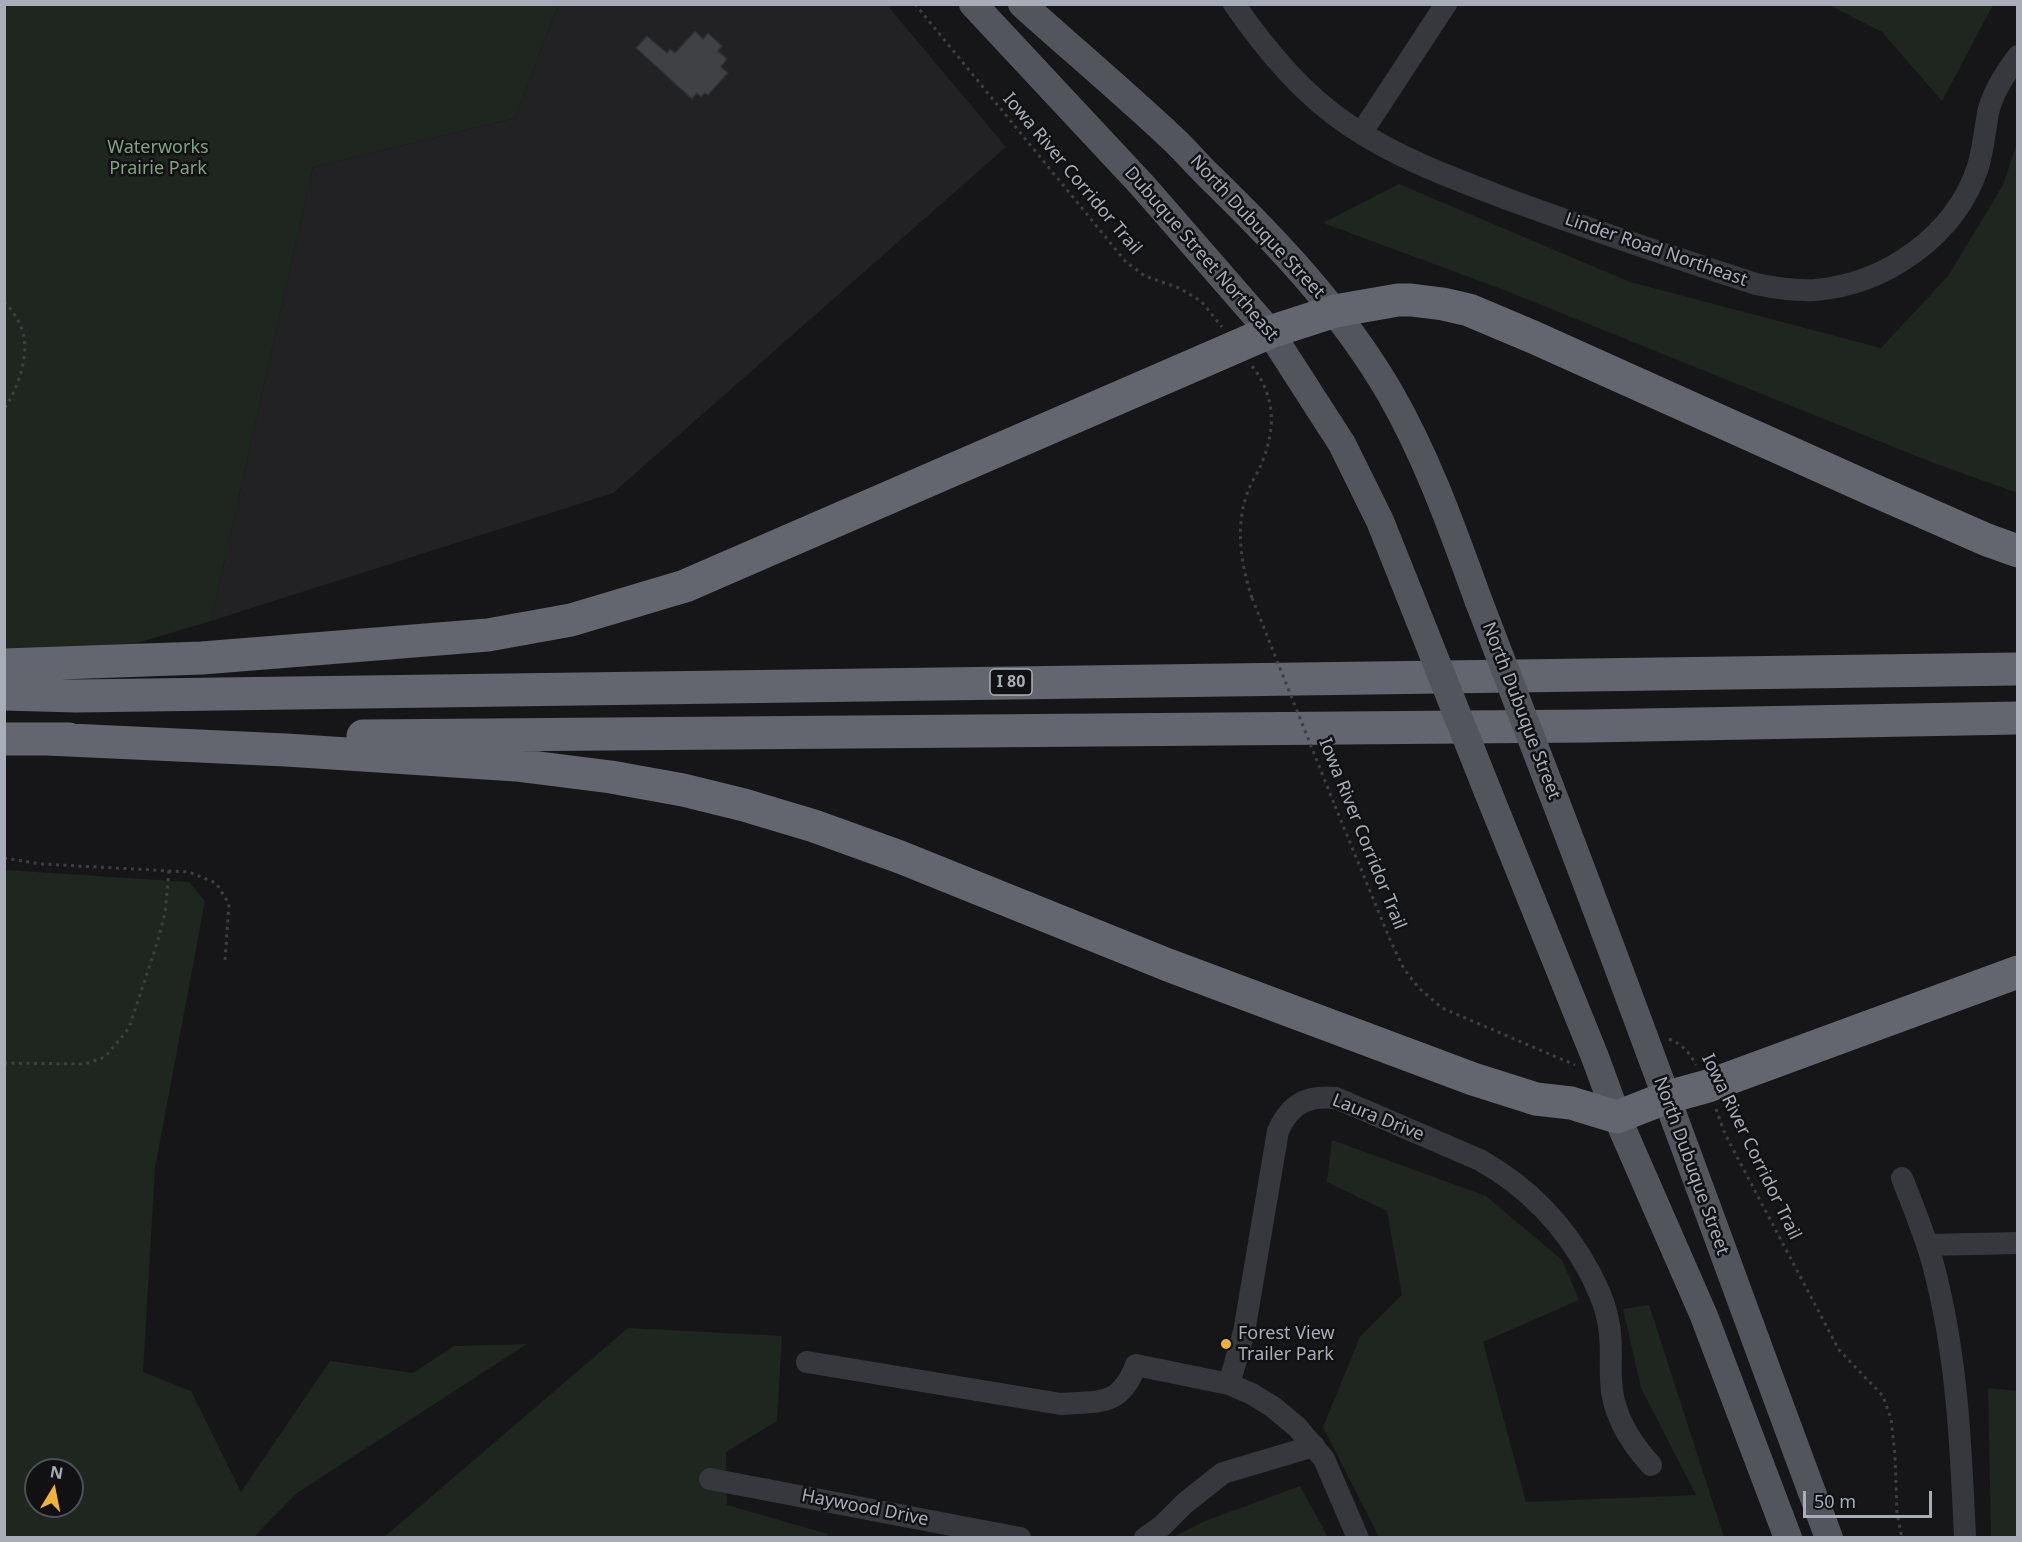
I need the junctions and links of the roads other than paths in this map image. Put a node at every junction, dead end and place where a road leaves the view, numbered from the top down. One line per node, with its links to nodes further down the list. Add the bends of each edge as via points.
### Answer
1 (974, 4): 8 (main road, Dubuque Street Northeast, via 1142,185)
2 (1022, 4): 7 (main road, North Dubuque Street, via 1173,139 1264,229)
3 (1234, 4): 6 (street, Linder Road Northeast, via 1276,60 1321,104)
4 (1446, 4): 6 (street)
5 (2018, 56): 6 (street, Linder Road Northeast, via 1989,111 1986,137 1966,192 1936,234 1894,266 1865,279 1814,290 1755,284 1574,223 1407,159)
6 (1362, 132)
7 (1335, 311): 8 (highway); 9 (highway, via 1411,300 1469,310 1892,499); 17 (main road, North Dubuque Street, bridge, via 1389,392 1437,490)
8 (1270, 332): 10 (highway, via 685,586 571,620 488,635 202,658); 18 (main road, Dubuque Street Northeast, bridge, via 1342,444 1380,521)
9 (2018, 551)
10 (4, 665)
11 (2018, 669): 12 (highway, I 80)
12 (4, 694)
13 (2018, 718): 15 (highway, via 1588,726)
14 (4, 739): 15 (highway)
15 (47, 739): 18 (highway, via 516,765 683,790 814,826 900,857 1168,965 1473,1079)
16 (2018, 972): 17 (highway, via 1708,1086)
17 (1668, 1097): 18 (highway); 32 (main road, North Dubuque Street)
18 (1617, 1118): 31 (main road, via 1704,1316)
19 (1902, 1178): 21 (street)
20 (2018, 1243): 21 (street)
21 (1928, 1245): 33 (street, via 1954,1367)
22 (807, 1362): 23 (street, via 1060,1404 1117,1396 1129,1383 1136,1365)
23 (1229, 1384): 24 (street, via 1273,1407); 25 (street, Laura Drive, via 1244,1332 1278,1131 1283,1119 1306,1100 1336,1098 1480,1160 1528,1192 1549,1212 1600,1293 1612,1343 1611,1379 1616,1410 1624,1429)
24 (1314, 1446): 29 (street, via 1223,1473); 30 (street)
25 (1651, 1465)
26 (710, 1479): 27 (street, Haywood Drive)
27 (957, 1532): 28 (street, Haywood Drive)
28 (1020, 1538)
29 (1145, 1538)
30 (1358, 1538)
31 (1788, 1538)
32 (1829, 1538)
33 (1965, 1538)

